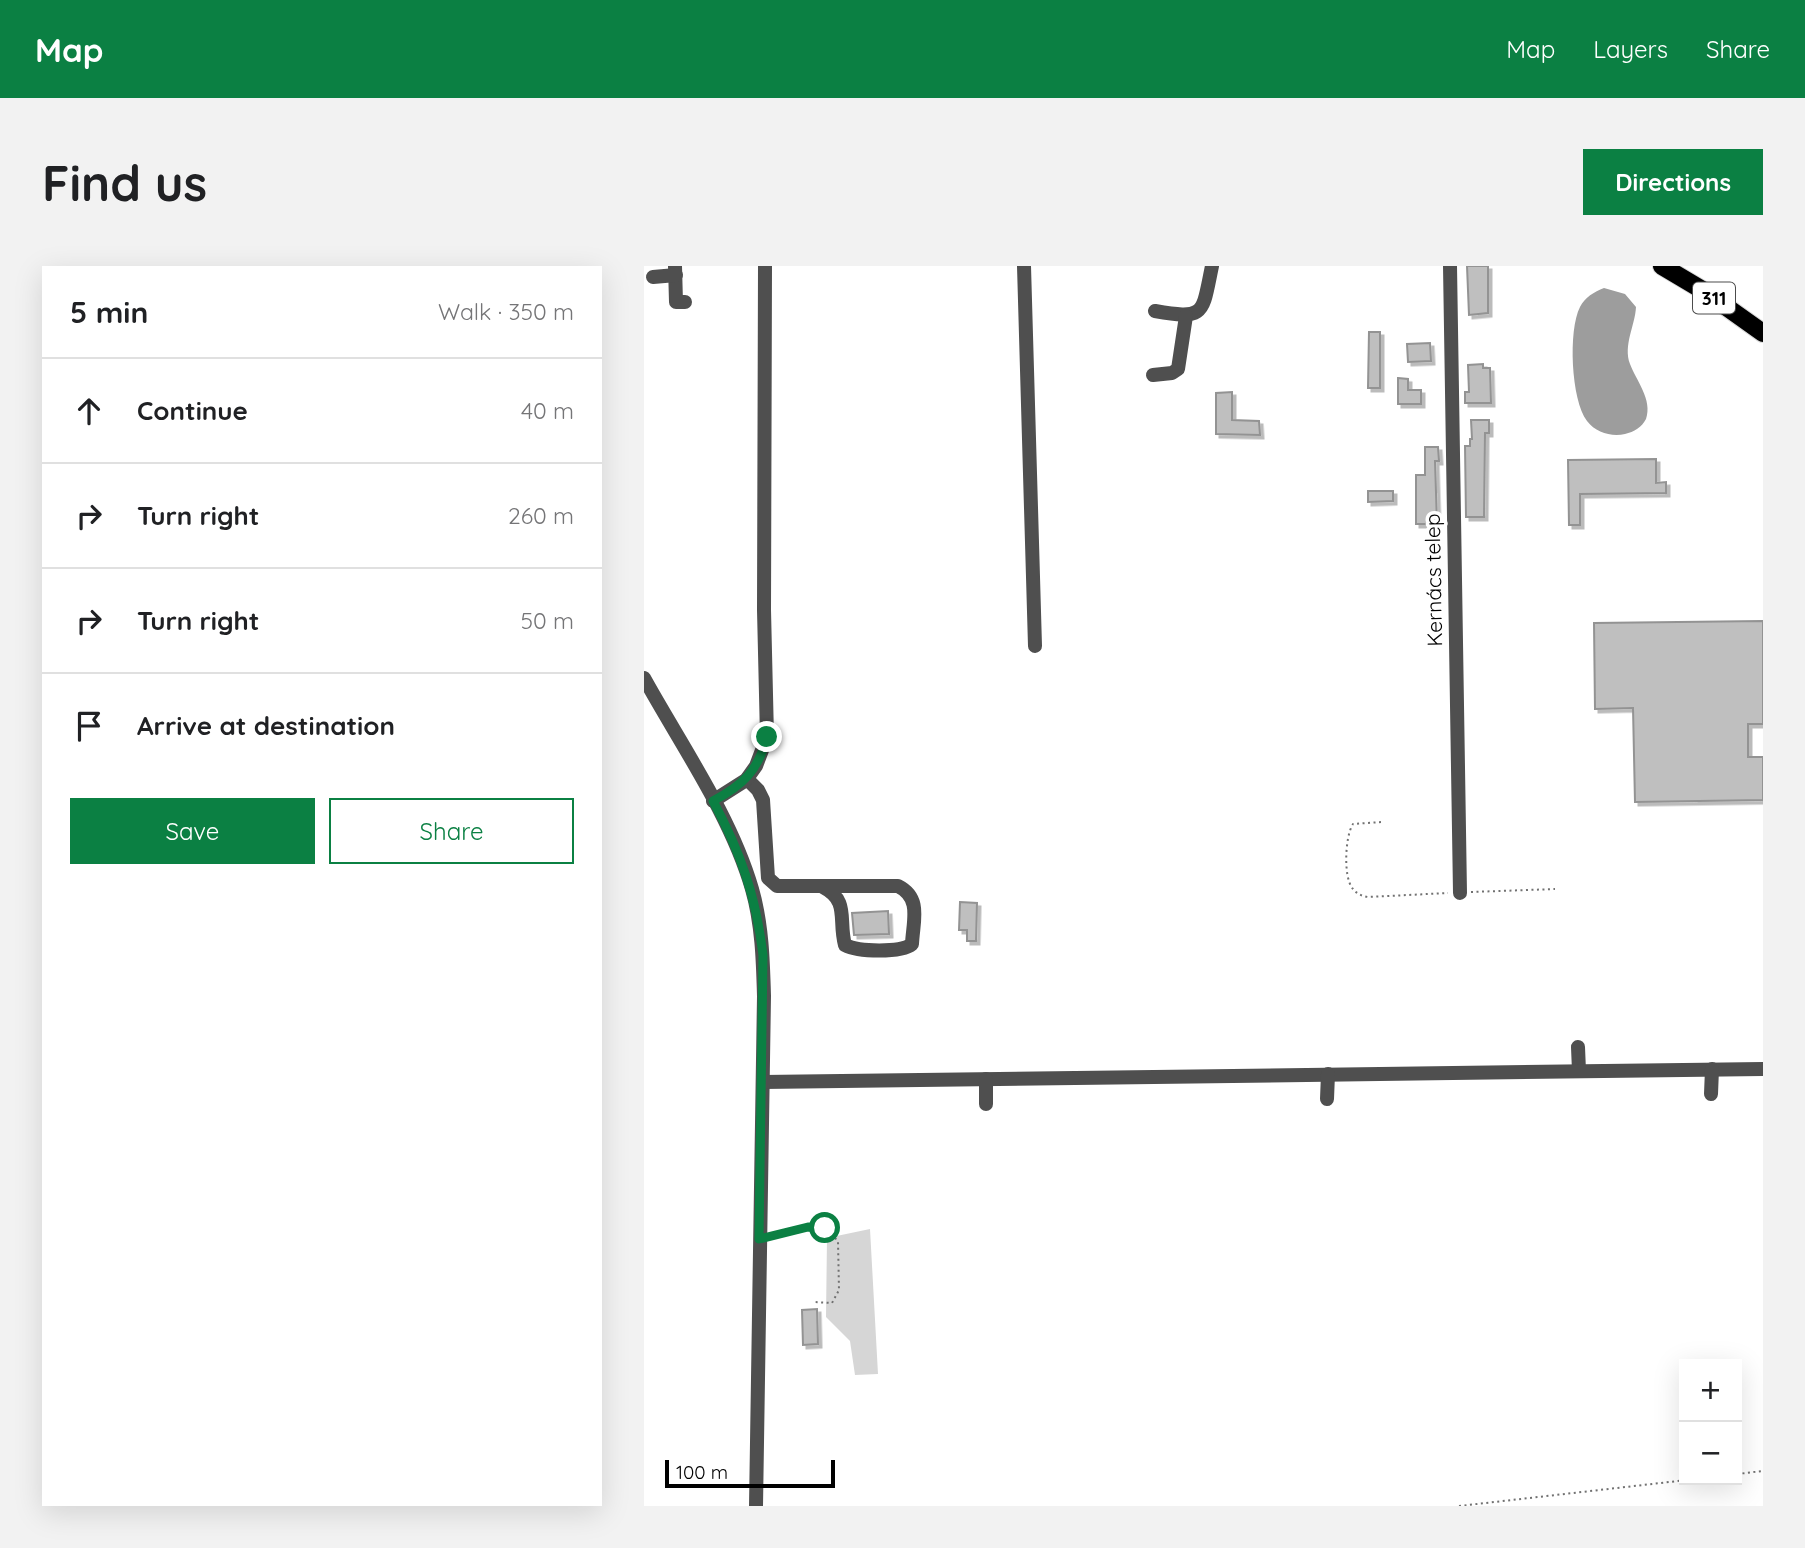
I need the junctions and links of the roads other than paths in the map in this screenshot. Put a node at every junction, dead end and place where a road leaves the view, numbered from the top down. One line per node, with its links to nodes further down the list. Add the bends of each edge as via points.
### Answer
1 (765, 266): 15 (street, via 767,737)
2 (1024, 266): 13 (street)
3 (1212, 266): 10 (street, via 1200,309)
4 (1450, 266): 18 (street, Kernács telep)
5 (1662, 266): 11 (main road, 311)
6 (679, 275): 7 (street); 8 (street)
7 (653, 276)
8 (675, 300)
9 (1155, 311): 10 (street)
10 (1186, 316): 12 (street, via 1178,369)
11 (1763, 333)
12 (1153, 375)
13 (1035, 646)
14 (644, 678): 16 (street)
15 (747, 779): 16 (street); 17 (street, via 763,800 768,878 777,886)
16 (713, 801): 25 (street, via 745,867 758,916 763,955)
17 (823, 887): 17 (street, via 898,886 908,890 915,900 912,944 905,949 845,945 841,901)
18 (1460, 893)
19 (1578, 1047): 22 (street)
20 (1712, 1069): 21 (street); 22 (street); 26 (street)
21 (1763, 1069)
22 (1579, 1071): 23 (street)
23 (1328, 1074): 24 (street); 27 (street)
24 (986, 1079): 25 (street); 28 (street)
25 (763, 1082): 29 (street)
26 (1711, 1094)
27 (1327, 1099)
28 (986, 1104)
29 (756, 1506)

